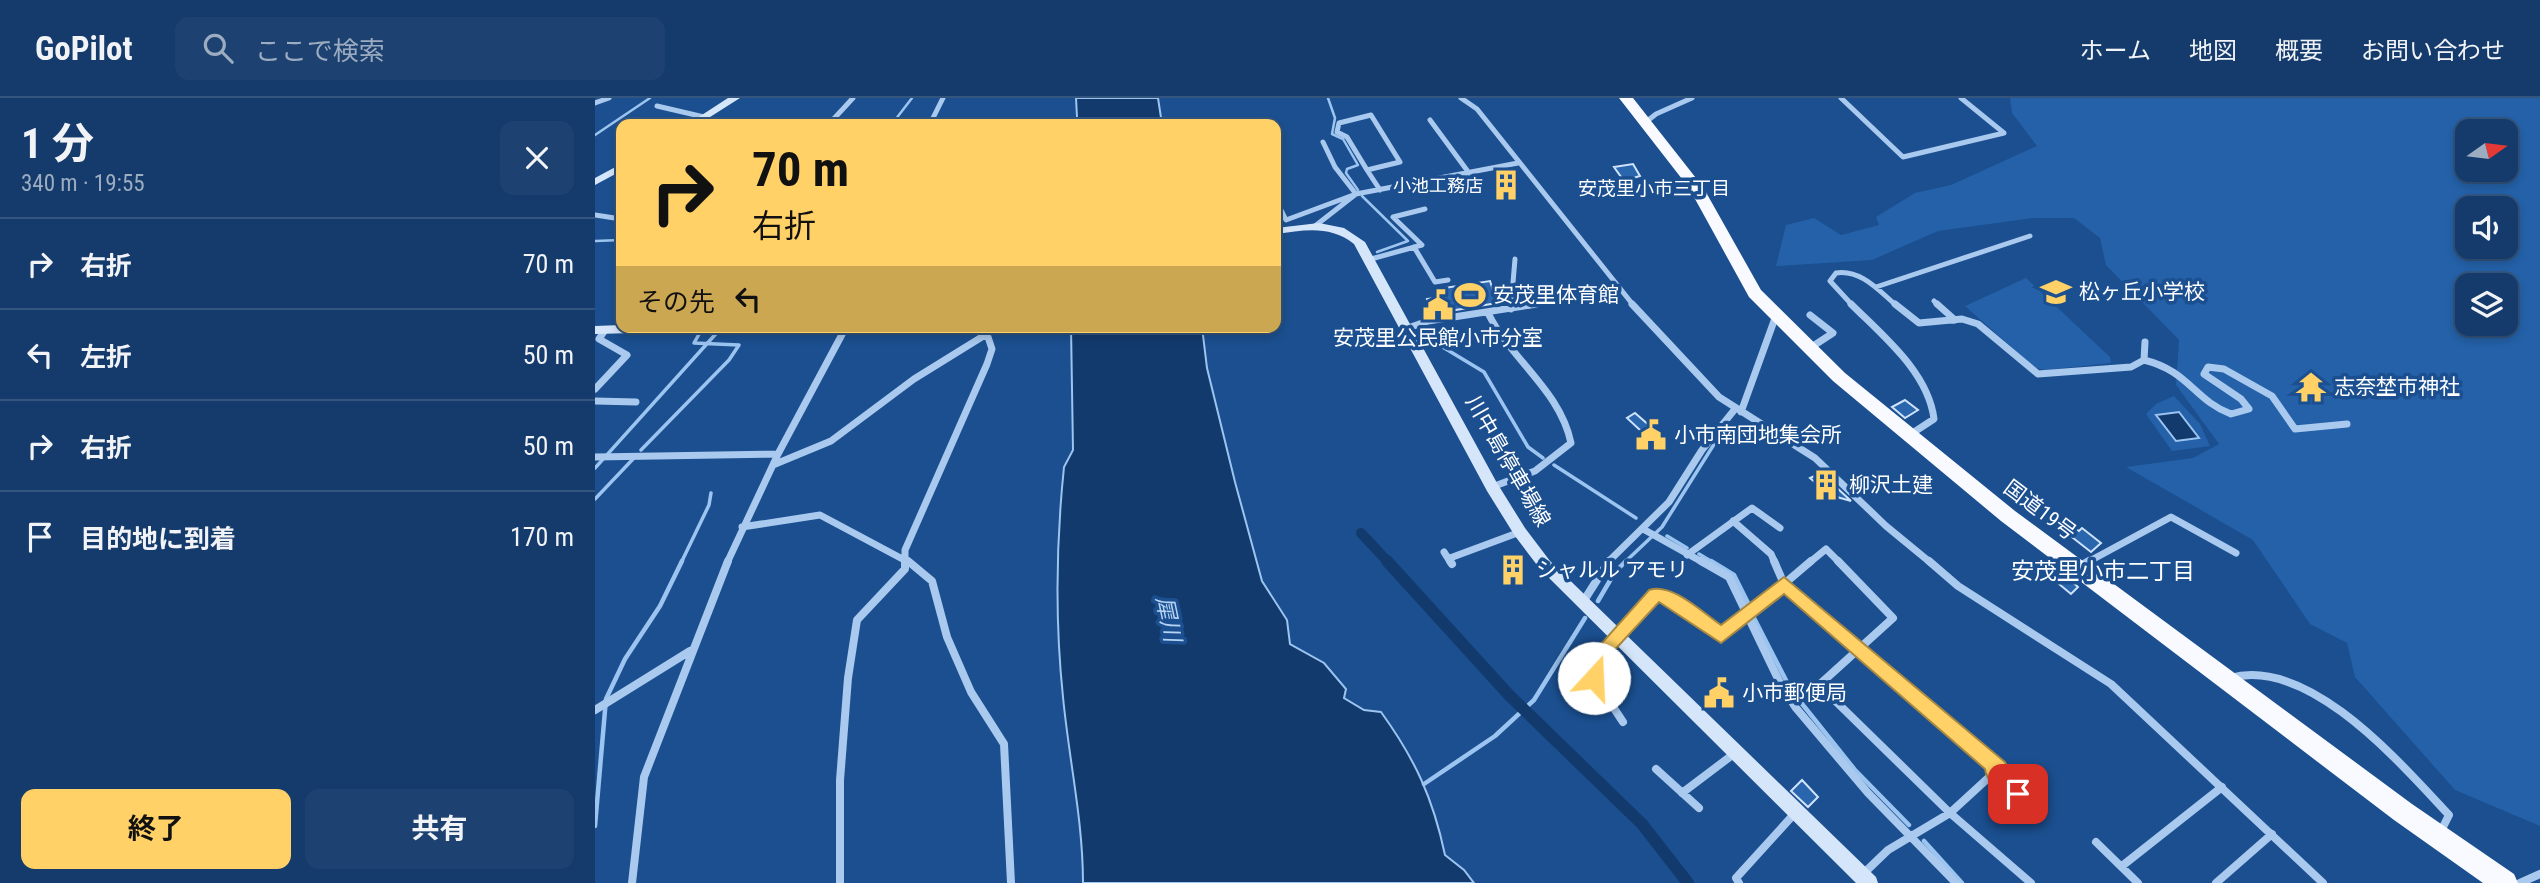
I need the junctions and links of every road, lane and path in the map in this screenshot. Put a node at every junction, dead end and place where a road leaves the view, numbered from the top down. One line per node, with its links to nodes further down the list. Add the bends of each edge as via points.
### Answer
1 (609, 98): 10 (street)
2 (735, 98): 13 (main road)
3 (853, 98): 14 (street)
4 (943, 98): 15 (street)
5 (1461, 98): 19 (street, via 1477,109)
6 (1626, 98): 17 (highway, 国道19号)
7 (1692, 98): 17 (street)
8 (1841, 98): 9 (street, via 1903,157 2004,133)
9 (1961, 98)
10 (595, 103)
11 (657, 106): 12 (street)
12 (697, 119)
13 (702, 119)
14 (834, 119)
15 (932, 119)
16 (1430, 120): 22 (street)
17 (1646, 122): 43 (highway, 国道19号, via 1703,197 1748,283)
18 (1324, 142): 25 (street, via 1335,167)
19 (1518, 163): 22 (street); 38 (street)
20 (616, 170): 23 (main road)
21 (1366, 170): 21 (street, via 1336,128 1339,122 1371,115 1400,162); 24 (street)
22 (1469, 173): 24 (street)
23 (595, 182)
24 (1380, 190): 25 (street)
25 (1356, 194): 27 (street, via 1286,220); 30 (street)
26 (1425, 209): 33 (street, via 1393,217 1422,245)
27 (1281, 210)
28 (595, 215): 29 (street)
29 (616, 218)
30 (1315, 226): 31 (main road, 川中島停車場線); 34 (main road, 川中島停車場線, via 1352,235)
31 (1281, 230)
32 (2030, 236): 37 (street)
33 (1414, 247): 34 (street); 36 (street, via 1435,282)
34 (1371, 258): 45 (main road, 川中島停車場線)
35 (1515, 259): 40 (street)
36 (1448, 280)
37 (1876, 287): 44 (street, via 1919,323); 57 (street, via 1849,271 1830,277 1920,379 1936,407 1934,419)
38 (1619, 288): 40 (street); 55 (street, via 1672,350)
39 (1934, 301): 44 (street)
40 (1511, 309): 41 (street)
41 (1488, 313): 45 (street); 61 (street, via 1504,342 1550,392 1569,427 1571,443 1549,466)
42 (1810, 315): 50 (street, via 1833,333)
43 (1778, 318): 50 (highway, 国道19号); 55 (street)
44 (1955, 320): 51 (street, via 1984,327 2038,374 2131,367)
45 (1408, 328): 61 (main road, 川中島停車場線)
46 (600, 330): 52 (street, via 599,339 627,355)
47 (843, 333): 58 (street)
48 (987, 334): 60 (street, via 914,379 831,441); 70 (street, via 992,349 988,365 905,550)
49 (2145, 342): 51 (street)
50 (1809, 349): 57 (highway, 国道19号)
51 (2144, 360): 56 (street, via 2182,375 2208,401 2229,413 2249,409 2241,398 2204,374 2207,367 2224,369 2272,396 2295,429)
52 (595, 389)
53 (595, 401): 54 (street)
54 (636, 402)
55 (1738, 410): 65 (street, via 1702,450); 84 (street, via 1815,458 1958,586 2111,684)
56 (2347, 424)
57 (1908, 436): 71 (highway, 国道19号)
58 (778, 454): 59 (street); 60 (street)
59 (597, 457)
60 (773, 465): 63 (street)
61 (1492, 488): 66 (main road, 川中島停車場線)
62 (1733, 521): 64 (street, via 1752,508); 68 (street); 72 (street, via 1771,554)
63 (742, 527): 70 (street, via 820,515); 77 (street)
64 (1780, 527)
65 (1645, 530): 68 (street); 73 (street, via 1607,563)
66 (1520, 532): 69 (street); 73 (main road, 川中島停車場線)
67 (2236, 553): 71 (street, via 2171,517)
68 (1688, 555): 74 (street, via 1729,578)
69 (1449, 558)
70 (905, 559): 98 (street, via 905,569 857,620 840,780); 99 (street, via 932,581 947,637 971,692 1004,744)
71 (2078, 567): 78 (highway, 国道19号)
72 (1784, 584): 74 (street); 76 (street); 76 (street, via 1826,549 1893,618)
73 (1583, 603): 75 (main road, 川中島停車場線)
74 (1745, 615): 75 (street, via 1721,635 1664,596 1655,595); 91 (street, via 1796,708)
75 (1616, 635): 80 (street, via 1591,667); 81 (main road, 川中島停車場線)
76 (1859, 649): 83 (street, via 1998,769); 89 (street, via 1819,685)
77 (691, 651): 79 (street); 97 (street, via 644,777)
78 (2227, 679): 92 (highway, 国道19号); 92 (street, via 2248,673 2281,677 2375,737 2449,815)
79 (595, 710)
80 (1623, 722)
81 (1735, 752): 85 (street); 88 (main road, 川中島停車場線)
82 (1656, 769): 85 (street)
83 (1993, 772): 86 (street); 89 (street)
84 (2222, 787): 90 (street); 94 (street)
85 (1682, 793): 87 (street)
86 (2018, 794)
87 (1699, 808)
88 (1797, 812): 96 (main road, 川中島停車場線); 100 (street, via 1736,878)
89 (1950, 813): 91 (street); 102 (street)
90 (2272, 834): 104 (street); 105 (street)
91 (1910, 835): 96 (street, via 1888,850); 101 (street)
92 (2438, 837): 106 (highway, 国道19号)
93 (2097, 842): 94 (street)
94 (2122, 866): 103 (street)
95 (2540, 874): 107 (street)
96 (1865, 879)
97 (632, 883)
98 (840, 883)
99 (1011, 883)
100 (1739, 883)
101 (1956, 883)
102 (2031, 883)
103 (2138, 883)
104 (2216, 883)
105 (2323, 883)
106 (2505, 883)
107 (2520, 883)

